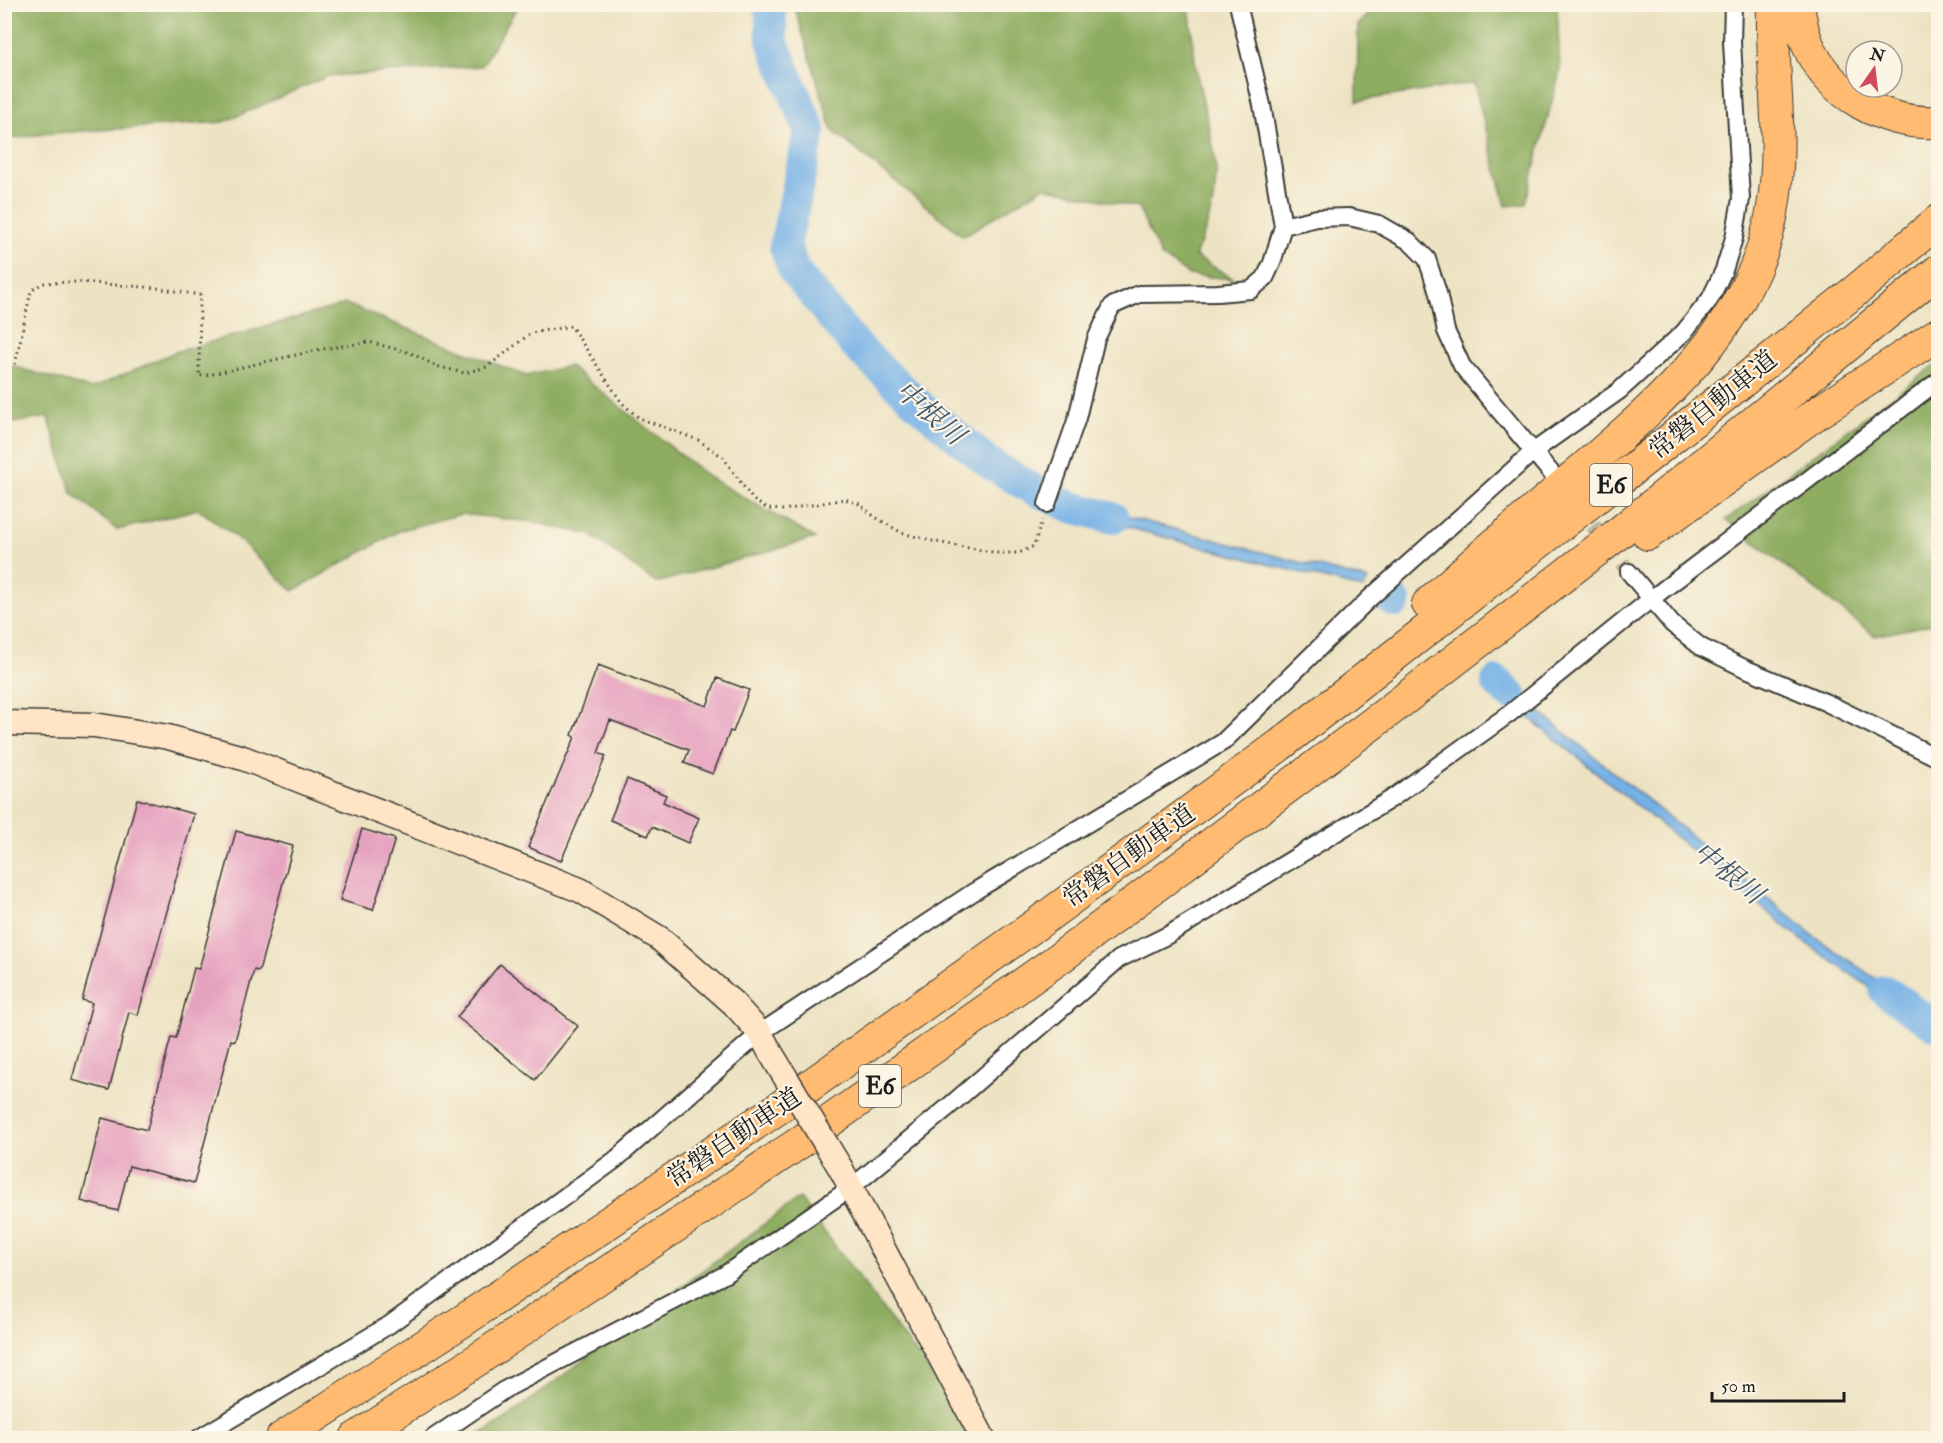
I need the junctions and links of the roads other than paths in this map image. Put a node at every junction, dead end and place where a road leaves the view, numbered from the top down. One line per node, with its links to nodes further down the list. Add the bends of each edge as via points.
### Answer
1 (1238, 4): 7 (street, via 1262,105)
2 (1733, 4): 11 (street, via 1742,199 1724,270 1710,299 1684,332 1619,391)
3 (1773, 4): 18 (highway, via 1776,187 1759,260 1729,319 1639,420 1472,563)
4 (1798, 4): 5 (highway, via 1808,46 1845,93 1869,109 1894,118)
5 (1938, 122)
6 (1938, 221): 18 (highway, 常磐自動車道 / E6, via 1680,431)
7 (1283, 226): 11 (street, via 1317,218 1349,217 1379,224 1409,241 1427,260 1446,331 1462,366); 13 (street, via 1265,278 1251,290 1139,294 1112,306 1096,339 1077,418)
8 (1938, 271): 16 (highway, 常磐自動車道 / E6, via 1616,536)
9 (1938, 334): 16 (highway, via 1820,411 1626,550)
10 (1938, 381): 15 (street)
11 (1534, 451): 12 (street); 20 (street, via 1370,598 1223,742 975,891)
12 (1553, 475)
13 (1050, 496)
14 (1629, 572): 15 (street)
15 (1651, 599): 19 (street, via 1671,624 1701,647); 21 (street, via 1527,700 1391,799 1168,935 1119,959 947,1108)
16 (1389, 711): 24 (highway, 常磐自動車道 / E6, via 1061,957 799,1143)
17 (4, 723): 20 (street, via 94,725 168,737 233,755 580,890 659,938 733,1003)
18 (1280, 745): 23 (highway, 常磐自動車道 / E6, via 777,1109)
19 (1938, 758)
20 (765, 1041): 21 (street, bridge); 22 (street, via 615,1160 389,1325)
21 (846, 1178): 25 (street, via 724,1275 504,1390); 26 (street)
22 (199, 1438)
23 (282, 1438)
24 (356, 1438)
25 (433, 1438)
26 (984, 1438)

